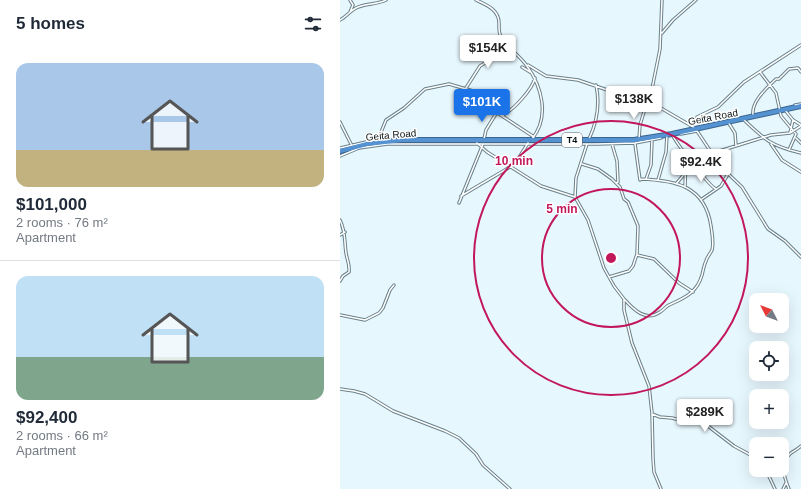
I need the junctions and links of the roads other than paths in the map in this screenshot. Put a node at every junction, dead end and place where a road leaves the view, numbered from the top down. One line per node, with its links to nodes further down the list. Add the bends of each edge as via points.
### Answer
1 (350, 0): 6 (street, via 353,5)
2 (386, 0): 6 (street, via 379,4 356,8)
3 (476, 0): 9 (street, via 495,11 499,20 498,32)
4 (662, 0): 8 (street)
5 (696, 0): 8 (street)
6 (348, 14): 7 (street)
7 (340, 20)
8 (661, 34): 22 (street, via 651,91)
9 (503, 40): 11 (street); 19 (street, via 480,66)
10 (801, 45): 13 (street)
11 (526, 64): 15 (street); 18 (street, via 546,76)
12 (522, 68): 15 (street)
13 (760, 72): 17 (street); 34 (street, via 739,86 718,107 697,117)
14 (801, 72): 17 (street, via 798,68 789,69)
15 (531, 74): 16 (street)
16 (535, 78): 26 (street, via 518,104); 38 (street, via 543,105 539,128)
17 (771, 84): 23 (street); 27 (street, via 753,108)
18 (596, 85): 20 (street); 46 (street, via 598,103 594,127)
19 (466, 88): 25 (street); 42 (street, via 449,84 425,89 385,122)
20 (647, 102): 22 (street); 43 (street)
21 (801, 105): 23 (street); 24 (highway, Geita Road / T4)
22 (659, 107): 34 (street)
23 (780, 110): 24 (highway, Geita Road / T4); 27 (highway, Geita Road / T4); 33 (street)
24 (785, 110): 29 (street)
25 (497, 112): 26 (street); 44 (street, via 486,130)
26 (503, 115): 38 (street)
27 (753, 117): 28 (highway, Geita Road / T4)
28 (743, 119): 31 (highway, Geita Road / T4); 39 (street)
29 (793, 120): 32 (street); 33 (street)
30 (340, 122): 48 (street)
31 (728, 122): 34 (highway, Geita Road / T4); 52 (street, via 735,133)
32 (801, 125): 35 (street)
33 (792, 128): 35 (street); 36 (street)
34 (695, 129): 37 (highway, Geita Road / T4); 57 (street)
35 (794, 130): 36 (street); 40 (street)
36 (790, 133): 39 (street)
37 (670, 135): 41 (highway, Geita Road / T4); 60 (street); 68 (street)
38 (534, 137): 45 (street)
39 (763, 138): 51 (street); 52 (street)
40 (796, 138): 47 (street); 55 (street)
41 (652, 139): 43 (highway, Geita Road / T4); 67 (street, via 651,165)
42 (380, 141): 44 (highway, Geita Road / T4); 48 (street); 56 (highway, Geita Road / T4)
43 (636, 141): 46 (highway, Geita Road / T4); 50 (street); 67 (street, via 640,180)
44 (483, 142): 45 (highway, Geita Road / T4); 49 (street); 54 (street)
45 (530, 142): 46 (highway, Geita Road / T4); 63 (street)
46 (588, 142): 50 (street); 61 (street)
47 (801, 143)
48 (351, 144): 53 (street)
49 (476, 144): 54 (street); 59 (street, via 387,144 359,148)
50 (612, 144): 69 (street, via 617,164)
51 (771, 144): 55 (street); 64 (street, via 782,160)
52 (736, 146): 57 (street)
53 (340, 148)
54 (481, 148): 63 (street); 73 (street)
55 (789, 150): 58 (street)
56 (340, 151)
57 (713, 153): 62 (street); 65 (street)
58 (801, 153)
59 (340, 156)
60 (686, 156): 62 (street); 66 (street)
61 (581, 163): 69 (street, via 604,172); 74 (street, via 576,178)
62 (692, 163): 66 (street); 72 (street, via 709,181 712,188)
63 (511, 168): 73 (street); 74 (street, via 543,187)
64 (801, 172)
65 (728, 174): 72 (street, via 721,186); 81 (street, via 743,188 768,229)
66 (684, 175): 70 (street); 71 (street)
67 (646, 179): 68 (street)
68 (658, 180): 70 (street)
69 (616, 183): 80 (street, via 628,202 638,226)
70 (676, 184): 71 (street)
71 (685, 188): 75 (street)
72 (716, 189): 75 (street)
73 (461, 196): 76 (street)
74 (575, 197): 82 (street, via 588,220)
75 (702, 199): 85 (street, via 710,221 712,249 705,262 701,280)
76 (459, 203)
77 (340, 220): 78 (street)
78 (345, 232): 79 (street); 83 (street, via 346,253 350,265 349,272)
79 (340, 235)
80 (637, 255): 82 (street, via 629,270); 85 (street, via 654,259)
81 (801, 257)
82 (610, 277): 86 (street)
83 (340, 281)
84 (394, 285): 87 (street, via 389,291 384,307 378,313 365,320)
85 (692, 292): 86 (street, via 654,316 637,312)
86 (624, 299): 89 (street, via 632,343 649,386)
87 (340, 315)
88 (340, 389): 94 (street, via 365,394 393,411 446,430 465,443 483,465)
89 (652, 414): 91 (street, via 704,423); 95 (street, via 654,470)
90 (801, 446): 93 (street, via 790,454 783,466)
91 (749, 455)
92 (769, 477): 96 (street)
93 (786, 483): 97 (street); 98 (street)
94 (510, 489)
95 (661, 489)
96 (775, 489)
97 (783, 489)
98 (789, 489)

